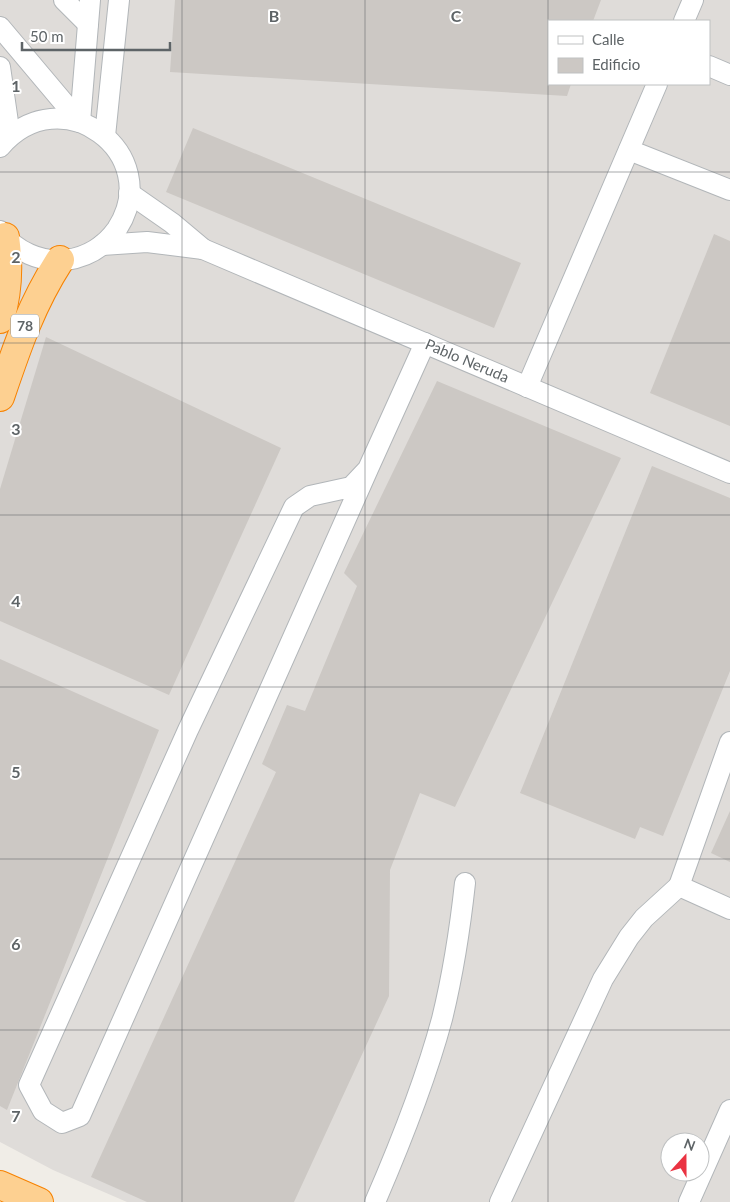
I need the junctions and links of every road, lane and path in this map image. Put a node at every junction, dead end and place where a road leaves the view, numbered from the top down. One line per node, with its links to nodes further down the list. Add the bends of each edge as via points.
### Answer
1 (64, 0): 6 (street)
2 (90, 0): 6 (street)
3 (119, 0): 13 (street)
4 (693, 0): 5 (street)
5 (684, 20)
6 (88, 24): 12 (street)
7 (0, 27): 12 (street)
8 (710, 66): 10 (street)
9 (0, 67): 14 (street)
10 (730, 75)
11 (657, 85): 15 (street)
12 (80, 122): 13 (street); 14 (street, via 43,120 22,128)
13 (105, 136): 17 (street, via 123,162)
14 (2, 144)
15 (629, 150): 16 (street); 24 (street)
16 (730, 190)
17 (129, 193): 19 (street, via 121,222); 20 (street, Pablo Neruda)
18 (2, 234): 21 (street, via 30,255); 22 (highway, 78, via 7,254 7,287)
19 (102, 245): 20 (street, Pablo Neruda, via 147,242); 21 (street, via 75,258)
20 (203, 249): 23 (street, Pablo Neruda)
21 (60, 260): 25 (highway, 78, via 32,308)
22 (0, 319)
23 (426, 343): 24 (street, Pablo Neruda); 26 (street)
24 (527, 386): 27 (street, Pablo Neruda)
25 (0, 397)
26 (368, 469): 26 (street, via 351,487 310,496 294,507 188,730 29,1086 43,1111 62,1123 80,1116)
27 (730, 472)
28 (730, 742): 30 (street)
29 (465, 883): 36 (street, via 452,973 435,1044 413,1109)
30 (679, 886): 31 (street); 37 (street, via 644,918 603,979)
31 (730, 909)
32 (730, 1110): 33 (street)
33 (725, 1131): 38 (street)
34 (0, 1186): 35 (highway)
35 (39, 1202)
36 (375, 1202)
37 (500, 1202)
38 (689, 1202)

